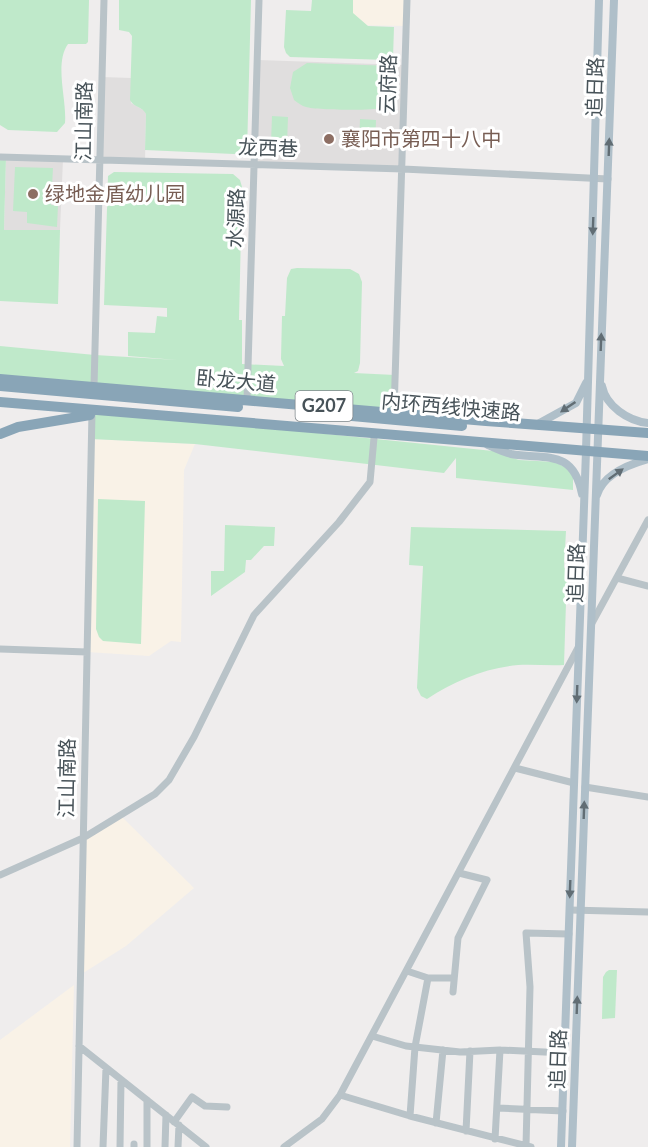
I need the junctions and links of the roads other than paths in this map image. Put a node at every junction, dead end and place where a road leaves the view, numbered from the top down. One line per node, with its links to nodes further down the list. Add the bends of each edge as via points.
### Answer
1 (104, 0): 7 (street, 江山南路)
2 (259, 0): 8 (street, 水源路)
3 (407, 0): 9 (street, 云府路)
4 (599, 0): 10 (main road, 追日路)
5 (614, 0): 11 (main road, 追日路, one-way to 5)
6 (0, 157): 7 (street, 龙西巷)
7 (100, 160): 8 (street, 龙西巷); 16 (street, 江山南路)
8 (254, 164): 9 (street, 龙西巷); 19 (street, 水源路)
9 (403, 169): 10 (street, 龙西巷); 23 (street, 云府路)
10 (594, 178): 11 (street, 龙西巷); 12 (main road, 追日路, one-way to 12)
11 (608, 179): 13 (main road, 追日路, one-way to 11)
12 (588, 377): 26 (main road, one-way to 26, via 576,403); 28 (main road, 追日路)
13 (600, 377): 25 (main road, via 604,393 615,408); 28 (main road, 追日路)
14 (0, 379): 16 (highway, 卧龙大道 / G207); 18 (highway)
15 (0, 386): 18 (highway, 内环西线快速路)
16 (94, 387): 19 (highway, 卧龙大道 / G207)
17 (0, 396): 24 (highway, 内环西线快速路)
18 (143, 399): 31 (highway, 内环西线快速路)
19 (252, 400): 23 (highway, 卧龙大道 / G207); 31 (highway, via 338,402 530,421)
20 (0, 402): 22 (highway, 卧龙大道 / G207)
21 (0, 407): 22 (highway)
22 (97, 412): 24 (highway, via 196,421); 27 (highway, 卧龙大道 / G207); 30 (highway); 47 (street, 江山南路)
23 (394, 412): 26 (highway, 卧龙大道 / G207)
24 (247, 416): 35 (highway, 内环西线快速路)
25 (648, 423)
26 (536, 424): 28 (highway, 卧龙大道 / G207)
27 (306, 428): 32 (highway); 34 (highway, 卧龙大道 / G207)
28 (592, 428): 29 (highway, 卧龙大道 / G207); 36 (main road, 追日路)
29 (648, 433)
30 (0, 434)
31 (611, 436): 33 (highway, 内环西线快速路)
32 (379, 439): 35 (highway, via 557,452); 52 (street, via 370,482 254,615 169,780 155,794)
33 (648, 440)
34 (482, 442): 36 (highway, 卧龙大道 / G207); 39 (main road, via 509,454 554,457 565,463 577,478)
35 (648, 450)
36 (592, 451): 37 (highway, 卧龙大道 / G207); 38 (main road, 追日路); 39 (main road, 追日路)
37 (648, 457): 38 (main road, one-way to 37, via 599,489 615,474)
38 (595, 501): 44 (main road, 追日路)
39 (584, 508): 45 (main road, 追日路)
40 (648, 520): 41 (street)
41 (645, 530): 42 (street)
42 (617, 578): 43 (street); 44 (street)
43 (648, 586)
44 (591, 625): 50 (main road, 追日路)
45 (579, 646): 48 (street); 49 (main road, 追日路, one-way to 49)
46 (0, 649): 47 (street)
47 (87, 652): 52 (street, 江山南路)
48 (515, 768): 49 (street); 53 (street)
49 (574, 783): 55 (main road, 追日路, one-way to 55)
50 (585, 787): 51 (street); 56 (main road, 追日路, one-way to 50)
51 (648, 797)
52 (83, 838): 54 (street); 64 (street, 江山南路)
53 (459, 873): 59 (street); 61 (street, via 487,880 458,938)
54 (0, 875)
55 (570, 910): 56 (street); 58 (main road, 追日路)
56 (580, 911): 57 (street); 97 (main road, 追日路, one-way to 56)
57 (648, 912)
58 (569, 934): 69 (street, via 526,933); 70 (main road, 追日路)
59 (407, 972): 60 (street); 63 (street)
60 (428, 978): 61 (street); 65 (street)
61 (454, 978): 62 (street)
62 (453, 992)
63 (372, 1036): 65 (street); 73 (street)
64 (78, 1046): 71 (street); 86 (street, 江山南路)
65 (415, 1047): 66 (street); 80 (street)
66 (443, 1050): 68 (street); 81 (street)
67 (500, 1050): 68 (street); 69 (street); 76 (street)
68 (470, 1051): 83 (street)
69 (529, 1051): 70 (street); 77 (street)
70 (565, 1053): 78 (main road, 追日路)
71 (106, 1068): 72 (street); 87 (street)
72 (121, 1080): 74 (street); 88 (street)
73 (340, 1095): 80 (street); 94 (street, via 322,1119)
74 (147, 1100): 79 (street); 89 (street)
75 (226, 1107): 82 (street, via 205,1106 192,1097)
76 (497, 1108): 77 (street); 85 (street)
77 (527, 1109): 78 (street); 95 (street)
78 (562, 1111): 96 (main road, 追日路)
79 (166, 1115): 82 (street); 90 (street)
80 (410, 1116): 81 (street)
81 (436, 1123): 83 (street)
82 (176, 1124): 84 (street); 91 (street)
83 (466, 1131): 85 (street)
84 (192, 1136): 92 (street); 93 (street)
85 (495, 1139): 95 (street)
86 (77, 1147)
87 (103, 1147)
88 (120, 1147)
89 (147, 1147)
90 (165, 1147)
91 (178, 1147)
92 (192, 1147)
93 (206, 1147)
94 (284, 1147)
95 (528, 1147)
96 (561, 1147)
97 (572, 1147)

